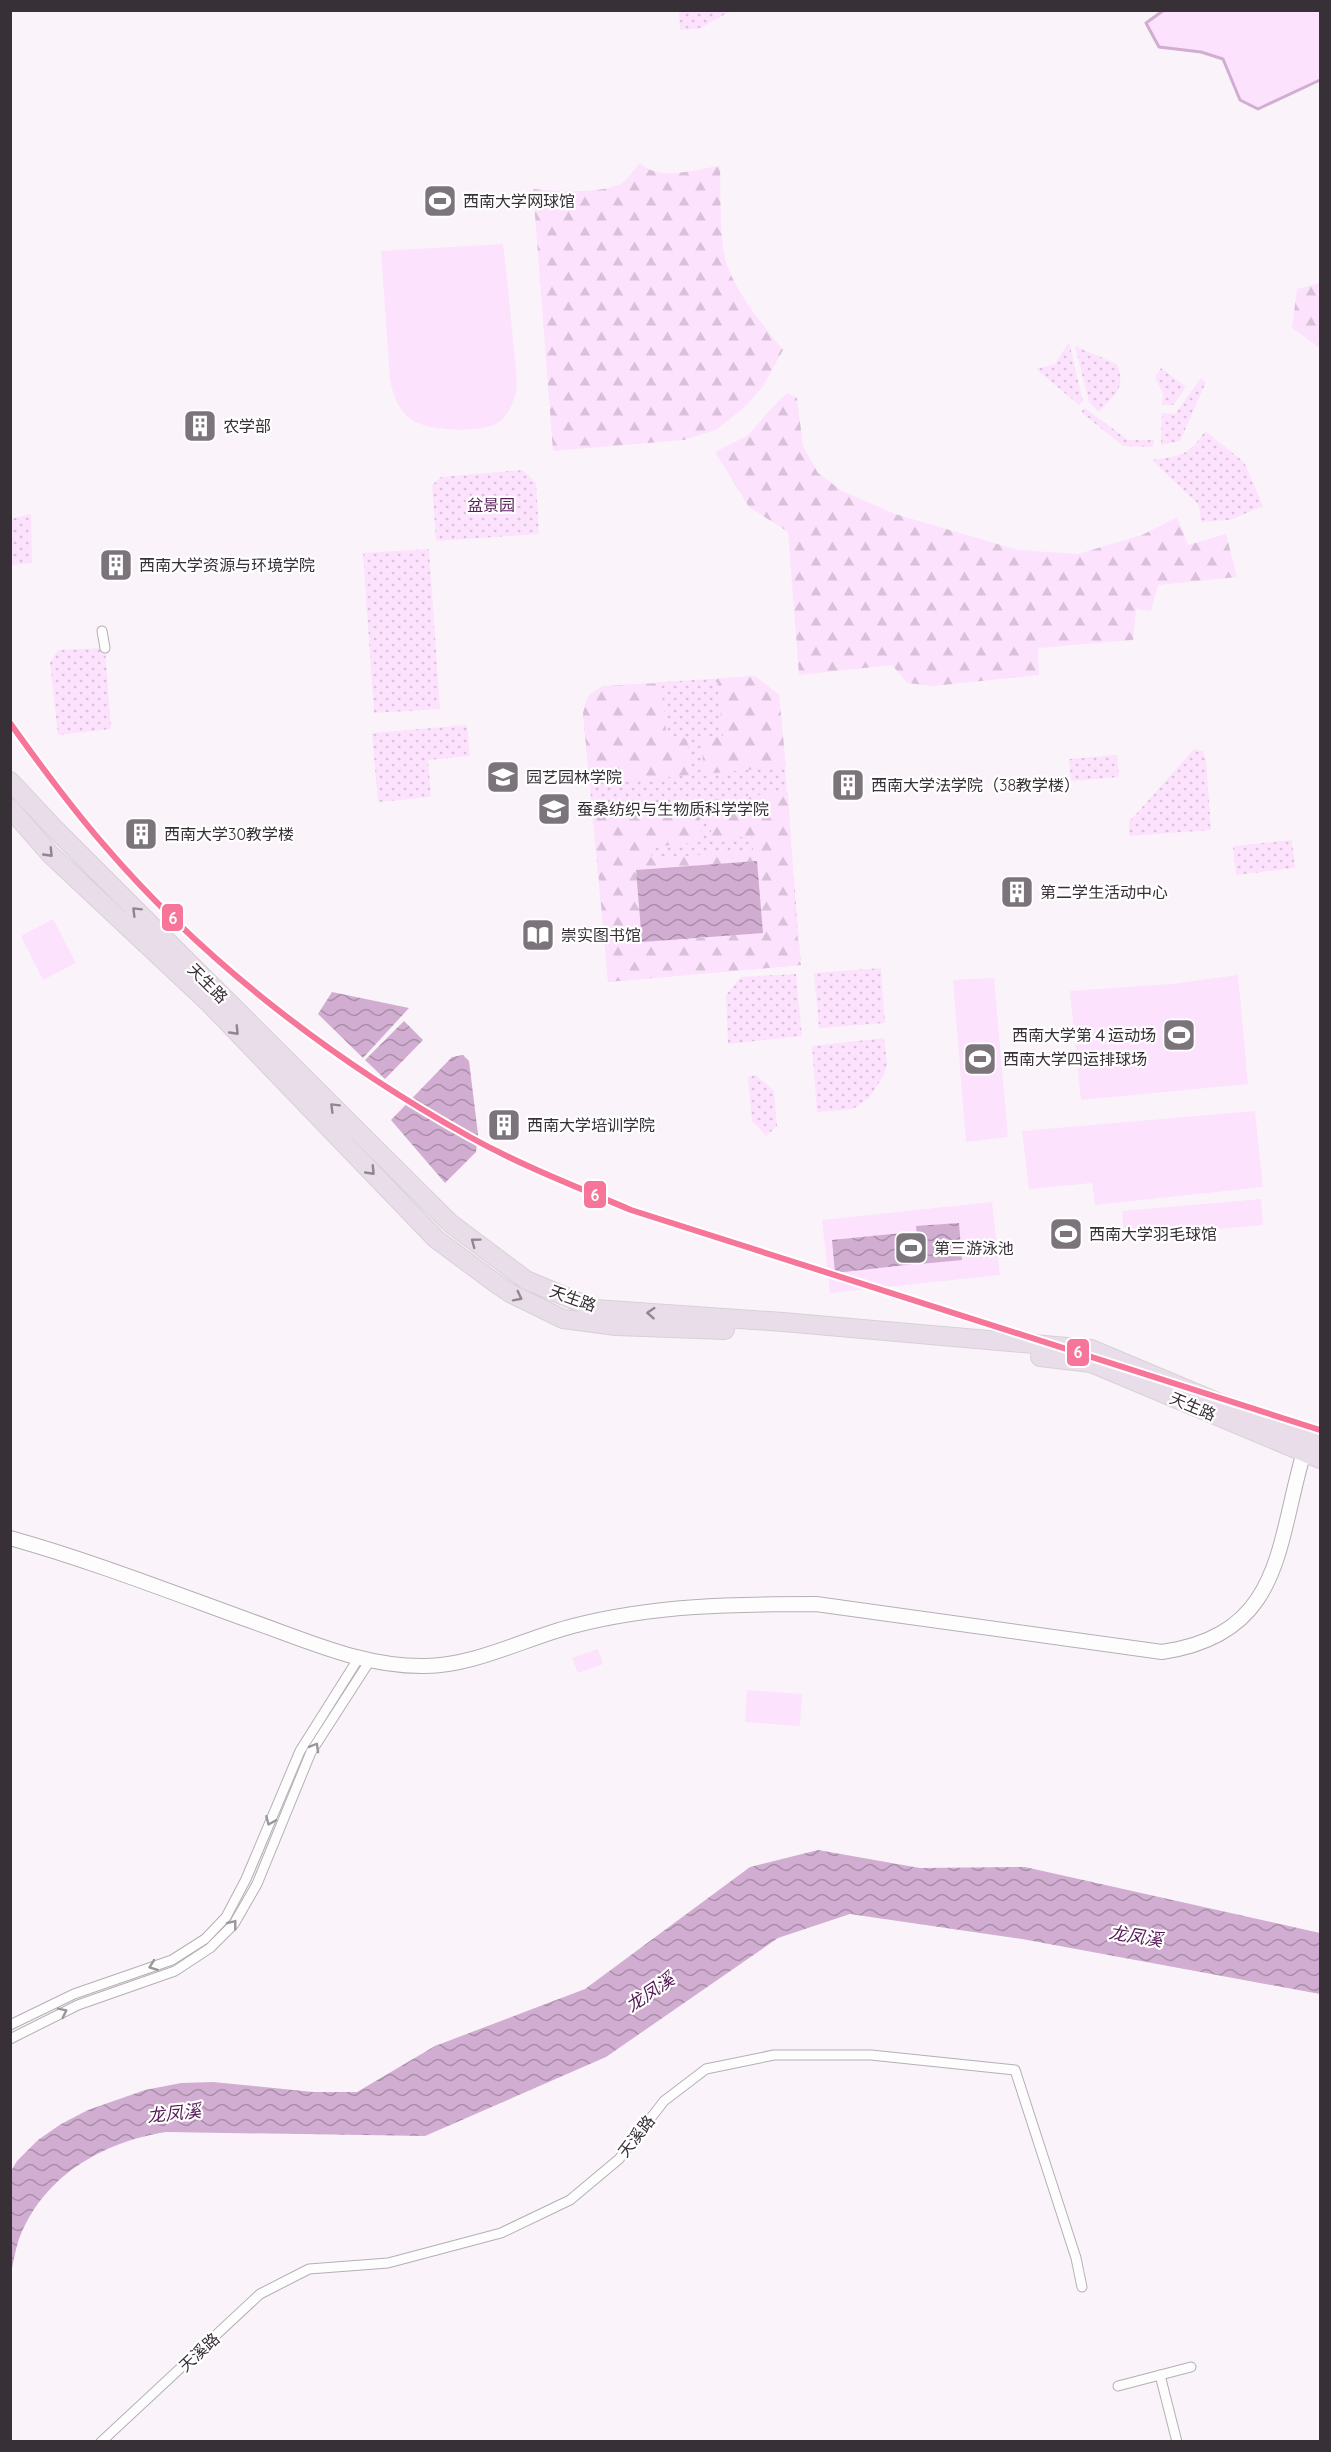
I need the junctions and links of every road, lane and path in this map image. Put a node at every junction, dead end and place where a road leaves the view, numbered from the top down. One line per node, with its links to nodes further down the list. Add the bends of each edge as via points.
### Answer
1 (102, 632): 2 (street)
2 (105, 648)
3 (10, 781): 5 (highway, 天生路, one-way to 3, via 1091,1349 595,1309 526,1280 450,1222)
4 (10, 808): 5 (highway, 天生路, one-way to 5, via 50,854 209,1004 436,1239 510,1293 562,1319 616,1326 784,1333 1091,1363)
5 (1313, 1447): 7 (street, via 1269,1582 1245,1616 1227,1630 1186,1648 1162,1652 816,1604 765,1604 633,1613 573,1626 454,1662 426,1666)
6 (10, 1538): 7 (street)
7 (364, 1661): 8 (street, one-way to 8, via 300,1751 246,1879 226,1917 205,1939 172,1959 74,1994); 9 (street, one-way to 7, via 78,2005 175,1971 210,1948 234,1924 257,1884 311,1752)
8 (10, 2025)
9 (10, 2039)
10 (1082, 2288): 14 (street, 天溪路, via 1015,2070 871,2055 774,2055 706,2069 664,2101 619,2159 570,2200 511,2228 388,2263 309,2269 260,2294)
11 (1191, 2367): 12 (street)
12 (1160, 2375): 13 (street); 15 (street)
13 (1118, 2386)
14 (101, 2442)
15 (1177, 2442)

